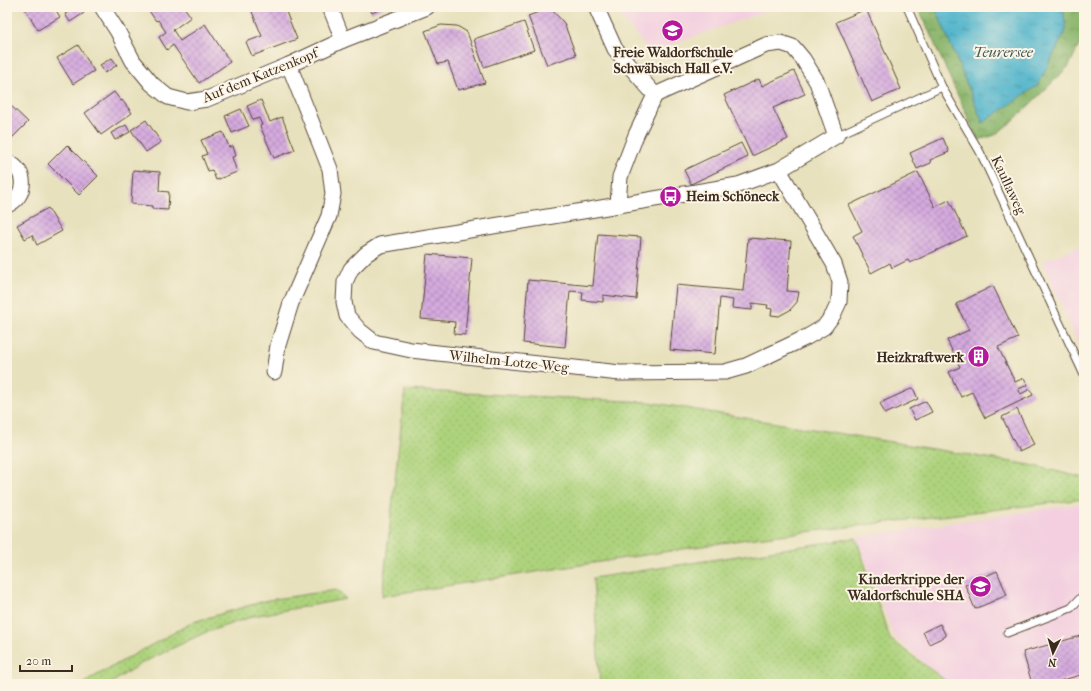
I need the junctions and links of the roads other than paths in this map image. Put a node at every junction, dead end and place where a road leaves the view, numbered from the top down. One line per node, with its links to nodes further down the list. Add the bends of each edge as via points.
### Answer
1 (102, 7): 7 (street, Auf dem Katzenkopf, via 133,60 152,84 168,97 187,102 207,99)
2 (330, 7): 6 (street)
3 (427, 7): 6 (street, Auf dem Katzenkopf)
4 (596, 7): 9 (street, via 615,49)
5 (907, 7): 8 (lane, Kaullaweg)
6 (343, 40): 7 (street, Auf dem Katzenkopf)
7 (289, 65): 15 (street, via 330,169 333,194 329,216 291,303 278,345)
8 (942, 87): 10 (lane); 16 (lane, Kaullaweg, via 980,152)
9 (655, 95): 10 (street, via 766,45 780,43 793,47 817,82); 14 (street, via 620,177)
10 (836, 136): 12 (street, Wilhelm-Lotze-Weg)
11 (7, 162): 13 (street, via 17,168 22,177 22,186 19,196)
12 (779, 170): 14 (street, Wilhelm-Lotze-Weg, via 738,185); 14 (street, Wilhelm-Lotze-Weg, via 834,264 840,282 839,302 824,327 746,366 725,372 620,373 411,350 374,342 360,332 348,316 344,302 345,282 351,269 380,245)
13 (7, 205)
14 (618, 205)
15 (274, 372)
16 (1084, 376)
17 (1084, 594): 18 (lane, via 1071,608)
18 (1007, 633)

